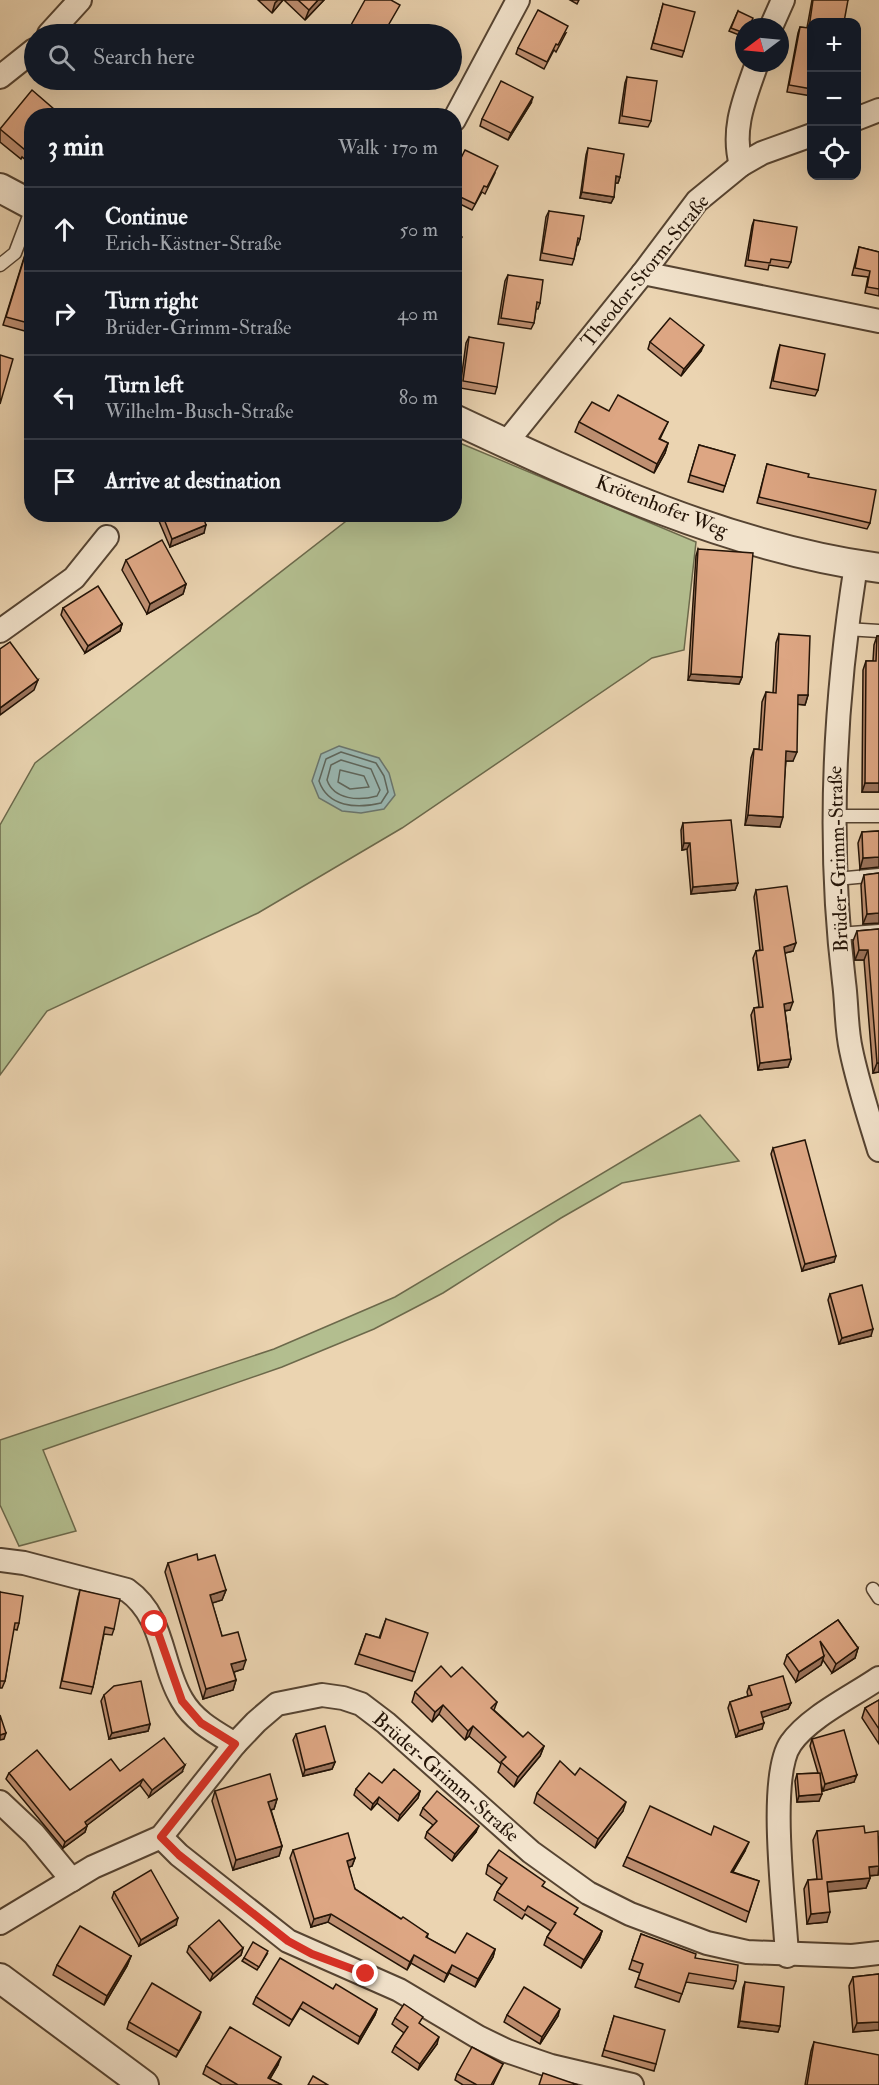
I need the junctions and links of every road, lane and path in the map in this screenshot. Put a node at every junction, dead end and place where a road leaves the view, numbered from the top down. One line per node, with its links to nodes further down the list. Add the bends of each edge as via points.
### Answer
1 (80, 0): 5 (street)
2 (518, 0): 9 (street)
3 (783, 0): 4 (street)
4 (775, 18)
5 (59, 24)
6 (24, 58): 8 (street)
7 (754, 72): 13 (street, via 738,118 736,145)
8 (0, 77)
9 (460, 108)
10 (879, 110): 11 (street)
11 (861, 117)
12 (807, 137): 13 (street, Theodor-Storm-Straße)
13 (741, 165): 18 (street, Theodor-Storm-Straße, via 697,201)
14 (0, 188): 15 (street)
15 (24, 202)
16 (24, 229): 17 (lane, via 15,254)
17 (0, 265)
18 (643, 273): 19 (street); 21 (street, Theodor-Storm-Straße)
19 (879, 321)
20 (462, 423): 21 (street, Krötenhofer Weg)
21 (506, 443): 23 (street, Krötenhofer Weg, via 697,523)
22 (107, 537): 25 (street, via 74,578)
23 (867, 566): 24 (street, Brüder-Grimm-Straße)
24 (846, 629): 26 (lane); 27 (street, Brüder-Grimm-Straße, via 838,701)
25 (0, 631)
26 (879, 631)
27 (834, 816): 28 (lane); 30 (street, Brüder-Grimm-Straße)
28 (879, 816)
29 (879, 875): 30 (lane)
30 (836, 879): 32 (street, Brüder-Grimm-Straße)
31 (879, 931): 32 (lane)
32 (838, 934): 33 (street, Brüder-Grimm-Straße, via 850,1047)
33 (872, 1105): 34 (street, Brüder-Grimm-Straße)
34 (879, 1150)
35 (0, 1560): 37 (street, via 127,1590 139,1599 155,1624 182,1701 201,1723)
36 (879, 1678): 43 (street, via 802,1730 784,1754 777,1789)
37 (235, 1744): 39 (street, Brüder-Grimm-Straße); 43 (street, Brüder-Grimm-Straße, via 277,1704 322,1695 361,1704 531,1852 588,1893 630,1914 707,1942)
38 (0, 1802): 40 (street, via 34,1834)
39 (161, 1837): 40 (street, Brüder-Grimm-Straße); 46 (street, via 264,1925 296,1946 377,1979 507,2051)
40 (72, 1880): 41 (street, Brüder-Grimm-Straße)
41 (0, 1923)
42 (879, 1953): 43 (street, Brüder-Grimm-Straße)
43 (787, 1956)
44 (0, 1978): 45 (street)
45 (144, 2085)
46 (632, 2085)

